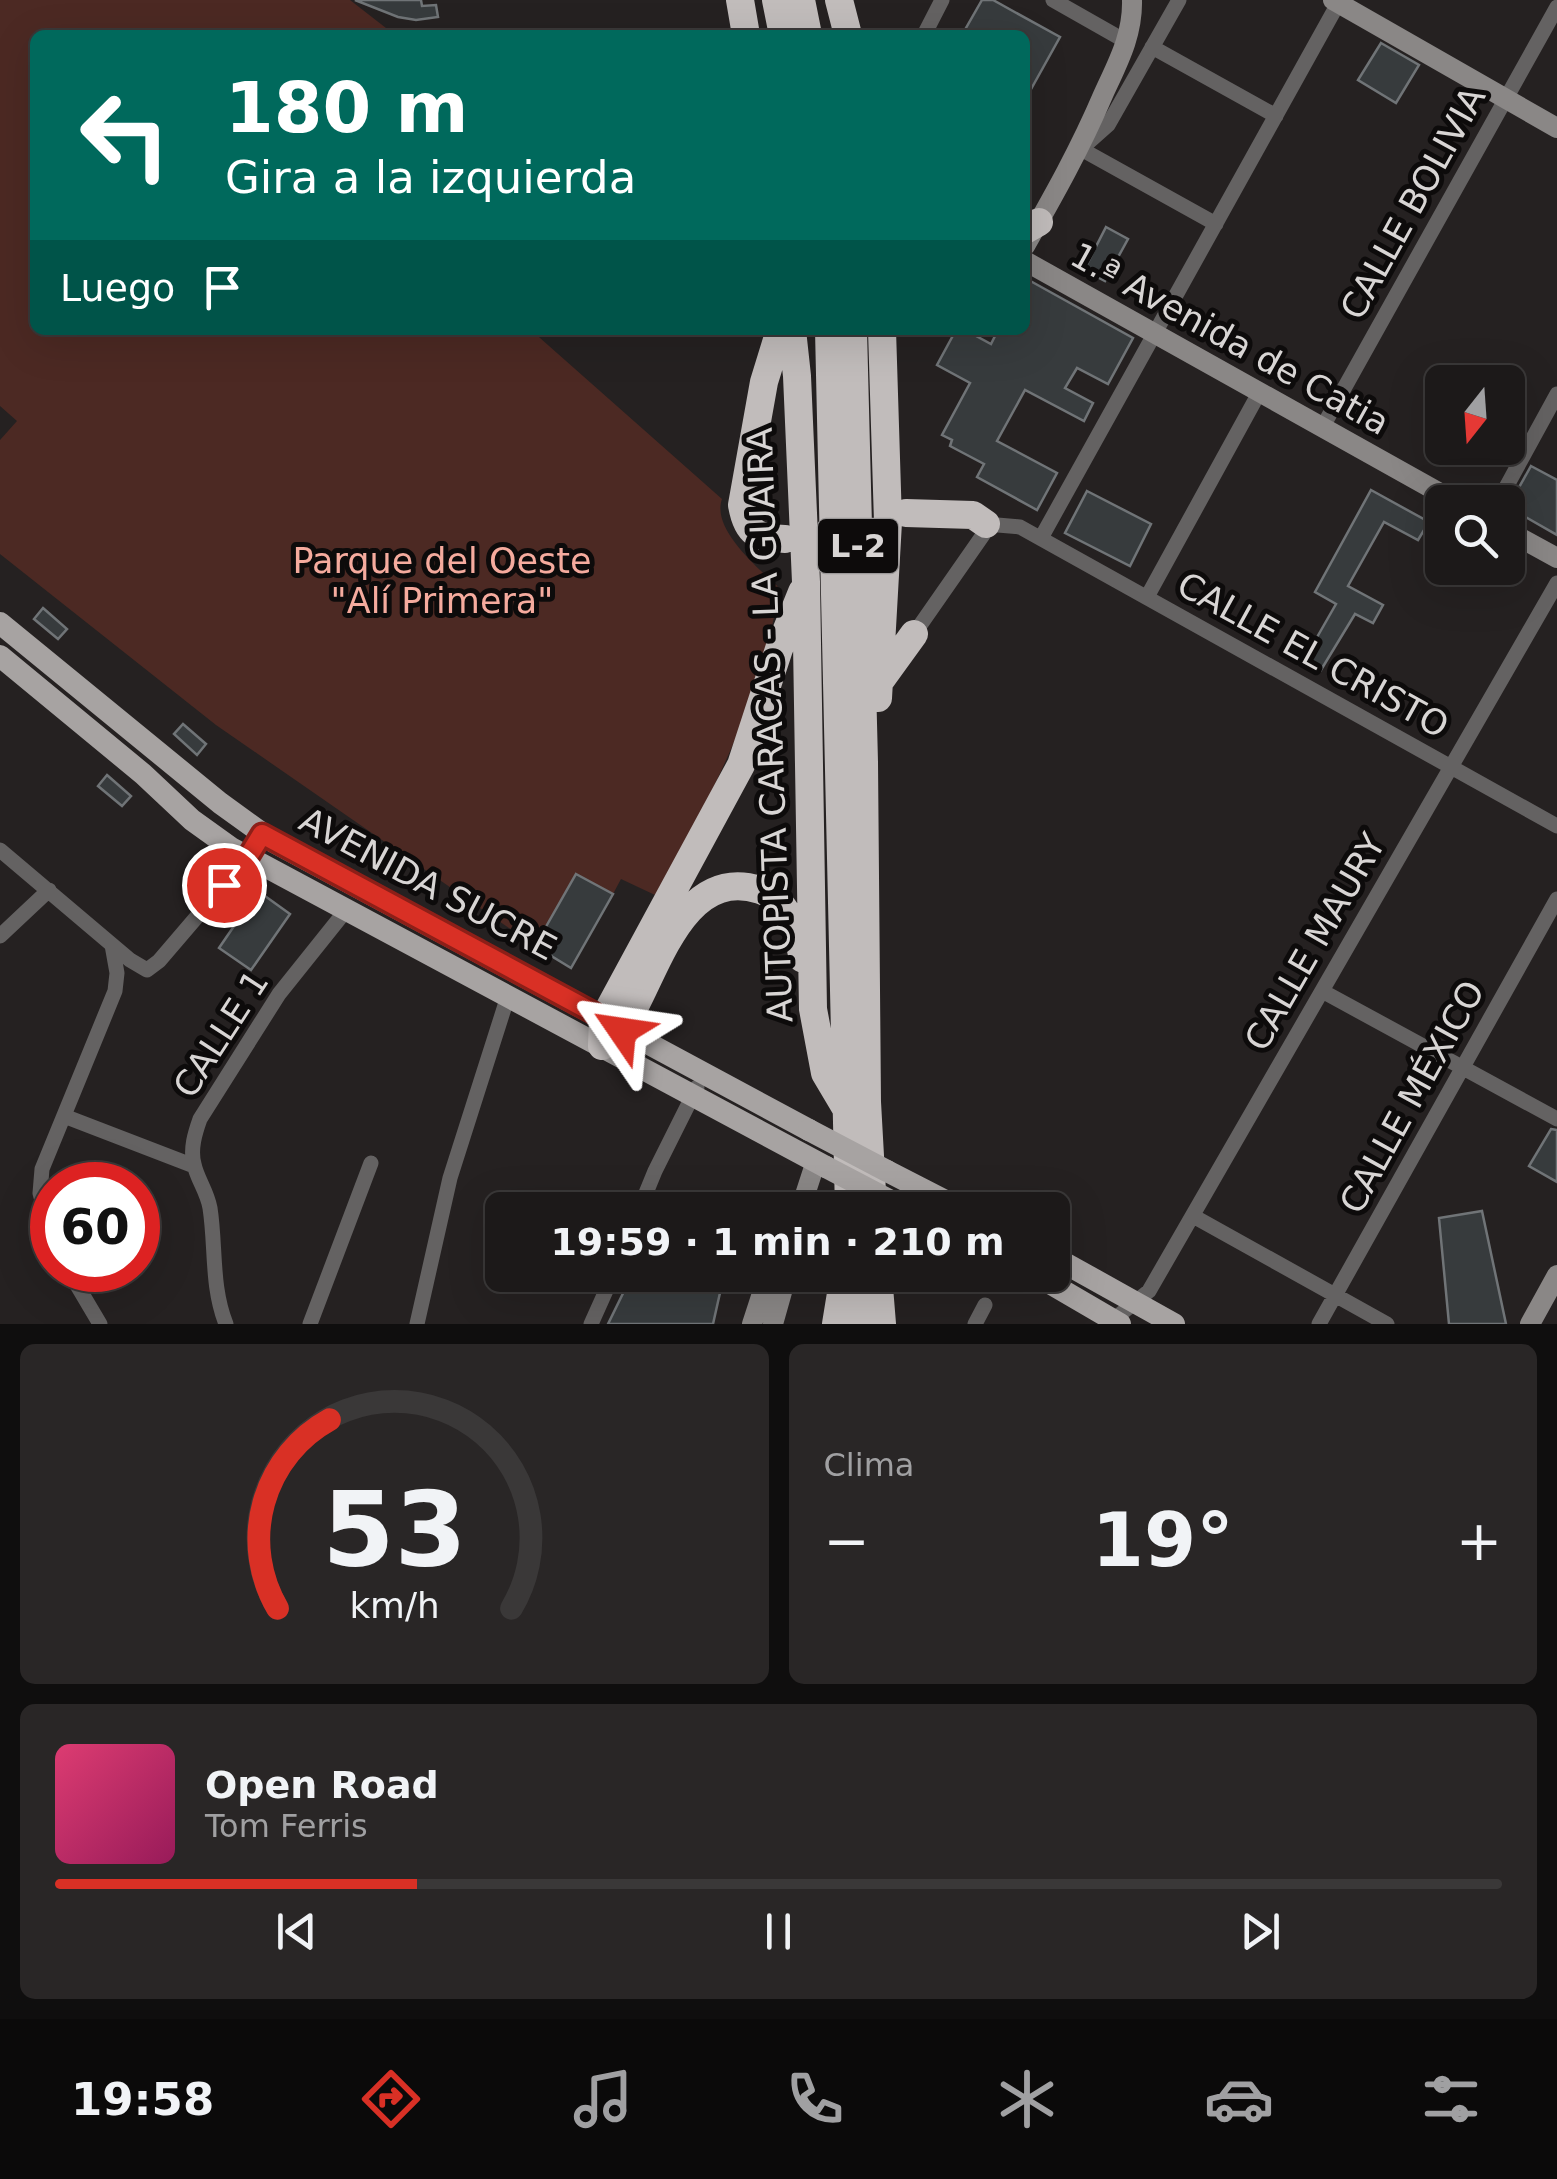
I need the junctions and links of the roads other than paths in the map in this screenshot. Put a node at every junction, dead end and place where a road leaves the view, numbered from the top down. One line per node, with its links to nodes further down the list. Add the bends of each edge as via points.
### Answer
1 (740, 0): 10 (highway)
2 (795, 0): 11 (highway); 12 (highway)
3 (840, 0): 13 (highway)
4 (942, 0): 14 (street)
5 (1052, 0): 15 (street)
6 (1132, 0): 15 (street)
7 (1180, 0): 16 (street)
8 (1337, 1): 17 (street); 18 (street)
9 (1557, 8): 17 (street, CALLE BOLIVIA)
10 (745, 30)
11 (785, 30)
12 (806, 30)
13 (847, 30)
14 (927, 30)
15 (1127, 42): 20 (street)
16 (1152, 47): 18 (street); 20 (street, via 1108,125)
17 (1505, 98): 19 (street); 32 (street, CALLE BOLIVIA)
18 (1276, 116): 21 (street)
19 (1557, 128)
20 (1081, 149): 21 (street); 22 (street)
21 (1216, 224): 24 (street)
22 (1030, 233)
23 (1030, 264): 24 (street, 1.ª Avenida de Catia)
24 (1154, 334): 30 (street, 1.ª Avenida de Catia); 37 (street)
25 (778, 335): 38 (highway, via 742,505 753,532)
26 (792, 335): 41 (highway, AUTOPISTA CARACAS - LA GUAIRA / L-2)
27 (829, 335): 47 (highway, AUTOPISTA CARACAS - LA GUAIRA / L-2)
28 (853, 335): 50 (highway, AUTOPISTA CARACAS - LA GUAIRA / L-2)
29 (882, 335): 45 (highway, AUTOPISTA CARACAS - LA GUAIRA / L-2)
30 (1259, 392): 32 (street, 1.ª Avenida de Catia); 43 (street)
31 (1557, 394): 34 (street)
32 (1322, 428): 33 (street, 1.ª Avenida de Catia)
33 (1425, 485)
34 (1507, 485)
35 (906, 513): 36 (highway, via 973,515)
36 (986, 524): 37 (street, CALLE EL CRISTO, via 1020,527); 46 (street)
37 (1040, 538): 43 (street, CALLE EL CRISTO)
38 (784, 539)
39 (1525, 540): 40 (street)
40 (1557, 558)
41 (806, 572): 47 (highway, L-2); 63 (highway, AUTOPISTA CARACAS - LA GUAIRA / L-2); 64 (highway, via 741,765)
42 (1557, 583): 51 (street, CALLE MAURY)
43 (1148, 598): 51 (street, CALLE EL CRISTO)
44 (0, 623): 53 (main road, AVENIDA SUCRE)
45 (884, 624): 46 (highway); 49 (highway, AUTOPISTA CARACAS - LA GUAIRA / L-2)
46 (914, 634): 49 (highway)
47 (837, 652): 68 (highway, AUTOPISTA CARACAS - LA GUAIRA / L-2)
48 (0, 656): 55 (main road, AVENIDA SUCRE, via 198,825)
49 (879, 682): 50 (highway, AUTOPISTA CARACAS - LA GUAIRA / L-2, via 877,733)
50 (864, 762): 68 (highway, AUTOPISTA CARACAS - LA GUAIRA / L-2)
51 (1451, 766): 52 (street, CALLE EL CRISTO); 61 (street, CALLE MAURY)
52 (1557, 826)
53 (262, 834): 55 (street); 64 (main road, AVENIDA SUCRE)
54 (0, 850): 56 (street)
55 (248, 857): 58 (main road, AVENIDA SUCRE); 60 (street, via 159,962 146,970)
56 (49, 890): 59 (street); 60 (street)
57 (1557, 899): 65 (street, CALLE MÉXICO)
58 (347, 909): 62 (main road, AVENIDA SUCRE); 74 (street, CALLE 1, via 280,994 200,1118)
59 (0, 936)
60 (112, 945): 69 (street, via 114,991)
61 (1322, 991): 65 (street); 81 (street, CALLE MAURY)
62 (508, 996): 64 (main road, AVENIDA SUCRE); 99 (street, via 450,1178)
63 (813, 1009): 64 (highway, via 802,949 785,910 768,892 737,885 720,888 685,913); 68 (highway, AUTOPISTA CARACAS - LA GUAIRA / L-2, via 825,1073)
64 (609, 1032): 66 (main road, AVENIDA SUCRE); 67 (main road, AVENIDA SUCRE)
65 (1463, 1068): 70 (street); 92 (street, CALLE MÉXICO)
66 (704, 1075): 67 (street); 80 (main road, AVENIDA SUCRE, bridge)
67 (692, 1096): 73 (main road, AVENIDA SUCRE); 75 (street)
68 (857, 1106): 77 (highway, AUTOPISTA CARACAS - LA GUAIRA / L-2); 78 (highway, AUTOPISTA CARACAS - LA GUAIRA / L-2)
69 (64, 1116): 71 (street); 74 (street)
70 (1557, 1119)
71 (45, 1162)
72 (371, 1163): 98 (street)
73 (821, 1164): 76 (street); 79 (main road, AVENIDA SUCRE, bridge)
74 (194, 1166): 97 (street, CALLE 1, via 210,1208 215,1284)
75 (647, 1192)
76 (808, 1192)
77 (850, 1192)
78 (870, 1192)
79 (874, 1192)
80 (928, 1192)
81 (1193, 1216): 92 (street); 93 (street, CALLE MAURY, via 1150,1291)
82 (1070, 1266): 93 (main road)
83 (1557, 1275): 110 (street)
84 (81, 1292): 96 (street)
85 (606, 1292): 100 (street)
86 (762, 1292): 101 (street)
87 (780, 1292): 102 (street)
88 (841, 1292): 103 (highway)
89 (857, 1292): 104 (highway)
90 (879, 1292): 105 (highway)
91 (1065, 1292): 95 (main road)
92 (1336, 1296): 108 (street, CALLE MÉXICO); 109 (street)
93 (1136, 1302): 95 (street, CALLE MAURY); 107 (main road)
94 (985, 1305): 106 (street)
95 (1116, 1322)
96 (100, 1324)
97 (226, 1324)
98 (310, 1324)
99 (417, 1324)
100 (591, 1324)
101 (752, 1324)
102 (773, 1324)
103 (836, 1324)
104 (862, 1324)
105 (882, 1324)
106 (975, 1324)
107 (1174, 1324)
108 (1319, 1324)
109 (1387, 1324)
110 (1530, 1324)

